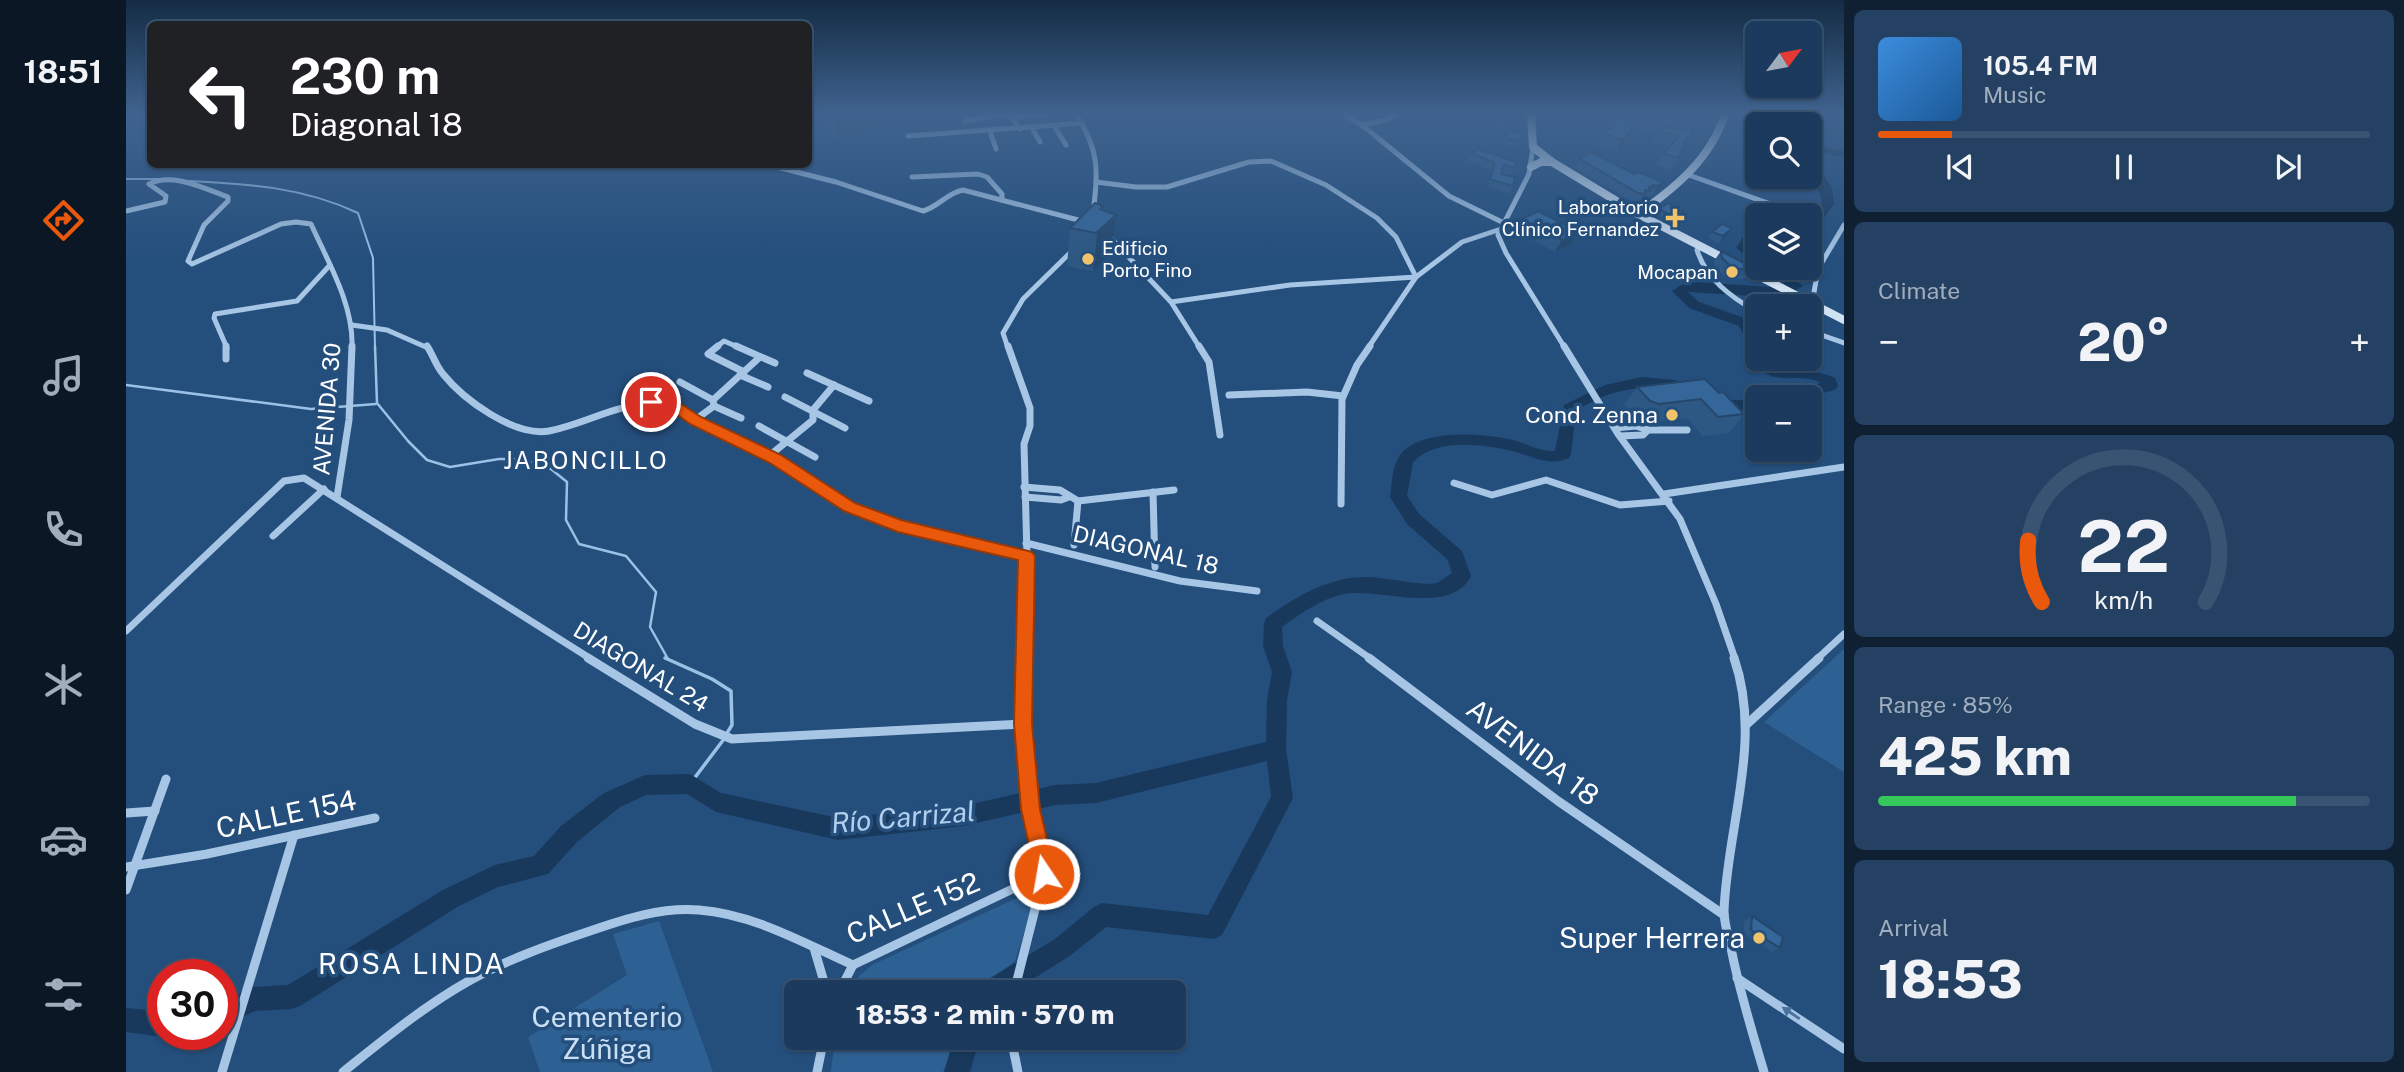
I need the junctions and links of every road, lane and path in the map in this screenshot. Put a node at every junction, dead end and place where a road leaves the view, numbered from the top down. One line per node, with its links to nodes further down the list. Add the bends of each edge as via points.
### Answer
1 (1099, 163): 13 (street)
2 (1247, 163): 13 (street, via 1160,187)
3 (1281, 163): 28 (street, via 1386,224)
4 (1409, 163): 18 (street, via 1449,196)
5 (1531, 163): 9 (street)
6 (1539, 163): 9 (main road)
7 (1552, 163): 17 (main road)
8 (1695, 163): 11 (main road)
9 (1531, 167): 18 (street)
10 (781, 168): 14 (street, via 923,211 959,190)
11 (1686, 174): 15 (street); 17 (main road)
12 (912, 177): 14 (street, via 978,174 993,183)
13 (1096, 182): 14 (street, via 1091,226)
14 (1002, 200)
15 (1767, 203)
16 (126, 211): 27 (street, via 162,204 166,196 149,184 155,179 170,180 228,199 204,225 188,263 198,263 283,223 302,221 311,224)
17 (1638, 214): 24 (main road)
18 (1504, 223): 21 (street)
19 (1844, 225): 26 (street)
20 (1102, 230): 30 (street)
21 (1498, 230): 22 (street); 23 (street)
22 (1476, 236): 23 (street); 28 (street, via 1453,247)
23 (1500, 241): 56 (street)
24 (1701, 247): 29 (main road); 31 (street, via 1697,250 1700,265)
25 (1076, 248): 63 (street, via 1048,271 1006,322 1003,333 1030,408)
26 (1822, 262)
27 (330, 265): 34 (street); 38 (street, via 297,301 215,314 228,351)
28 (1416, 277): 30 (street, via 1290,285); 46 (street, via 1357,365)
29 (1793, 294)
30 (1171, 302): 57 (street, via 1209,362)
31 (1745, 304)
32 (1822, 309): 33 (main road)
33 (1844, 320)
34 (352, 325): 52 (street, via 387,330 426,345 440,371 497,419 535,432 651,402 676,407); 68 (street, AVENIDA 30, via 349,420)
35 (1822, 335): 36 (street)
36 (1844, 343)
37 (760, 357): 39 (street); 41 (street); 41 (street, via 724,341 708,354)
38 (226, 359)
39 (775, 363)
40 (807, 373): 43 (street)
41 (742, 374): 44 (street); 49 (street)
42 (680, 382): 49 (street)
43 (834, 385): 48 (street); 50 (street)
44 (768, 387)
45 (1229, 395): 46 (street, via 1307,391)
46 (1343, 396): 72 (street)
47 (785, 397): 50 (street)
48 (869, 401)
49 (714, 403): 51 (street); 52 (street)
50 (813, 410): 54 (street); 58 (street, via 813,421 798,437)
51 (741, 418)
52 (695, 420): 59 (street)
53 (759, 426): 58 (street)
54 (845, 428)
55 (1687, 430): 56 (street, via 1648,430 1643,435)
56 (1617, 432): 70 (street)
57 (1220, 435)
58 (786, 441): 59 (street); 60 (street)
59 (769, 456): 76 (street, via 850,507 886,521)
60 (815, 457)
61 (1844, 467): 70 (street)
62 (1454, 483): 70 (street, via 1492,495 1546,480 1620,505)
63 (1024, 487): 67 (street); 69 (street, via 1060,490)
64 (324, 489): 68 (street, DIAGONAL 24); 73 (street); 80 (street, DIAGONAL 24, via 304,478 284,481)
65 (1174, 490): 66 (street)
66 (1153, 492): 71 (street); 77 (street)
67 (1025, 496): 69 (street); 74 (street)
68 (337, 497): 82 (street, DIAGONAL 24, via 482,592 721,737 761,739)
69 (1069, 497): 71 (street)
70 (1666, 497): 83 (street, via 1716,604 1736,663)
71 (1078, 501): 75 (street)
72 (1341, 504)
73 (272, 536)
74 (1026, 543): 76 (street); 78 (street, DIAGONAL 18, via 1180,581)
75 (1074, 545)
76 (1027, 556): 82 (street)
77 (1155, 567)
78 (1257, 592)
79 (1317, 621): 93 (street, AVENIDA 18, via 1558,801)
80 (126, 631)
81 (1844, 634): 83 (street)
82 (1023, 724): 91 (street, via 1031,809)
83 (1746, 725): 93 (street, via 1744,784)
84 (166, 779): 85 (street)
85 (155, 811): 86 (street); 89 (street)
86 (126, 813)
87 (374, 818): 88 (street, CALLE 154)
88 (294, 835): 89 (street, CALLE 154); 103 (street)
89 (137, 865): 90 (street, CALLE 154); 92 (street)
90 (126, 867)
91 (1044, 874): 95 (street, CALLE 152); 99 (street)
92 (126, 890)
93 (1724, 915): 96 (street)
94 (814, 948): 95 (street, CALLE 152); 97 (street); 104 (street, CALLE 152, via 713,912 671,909 642,914 530,953 468,982 410,1019)
95 (852, 965): 98 (street)
96 (1737, 978): 100 (street, one-way to 96); 107 (street)
97 (823, 980)
98 (845, 980)
99 (1017, 980)
100 (1844, 1049)
101 (822, 1050): 105 (street)
102 (1013, 1050): 106 (street)
103 (222, 1072)
104 (343, 1072)
105 (817, 1072)
106 (1018, 1072)
107 (1763, 1072)

